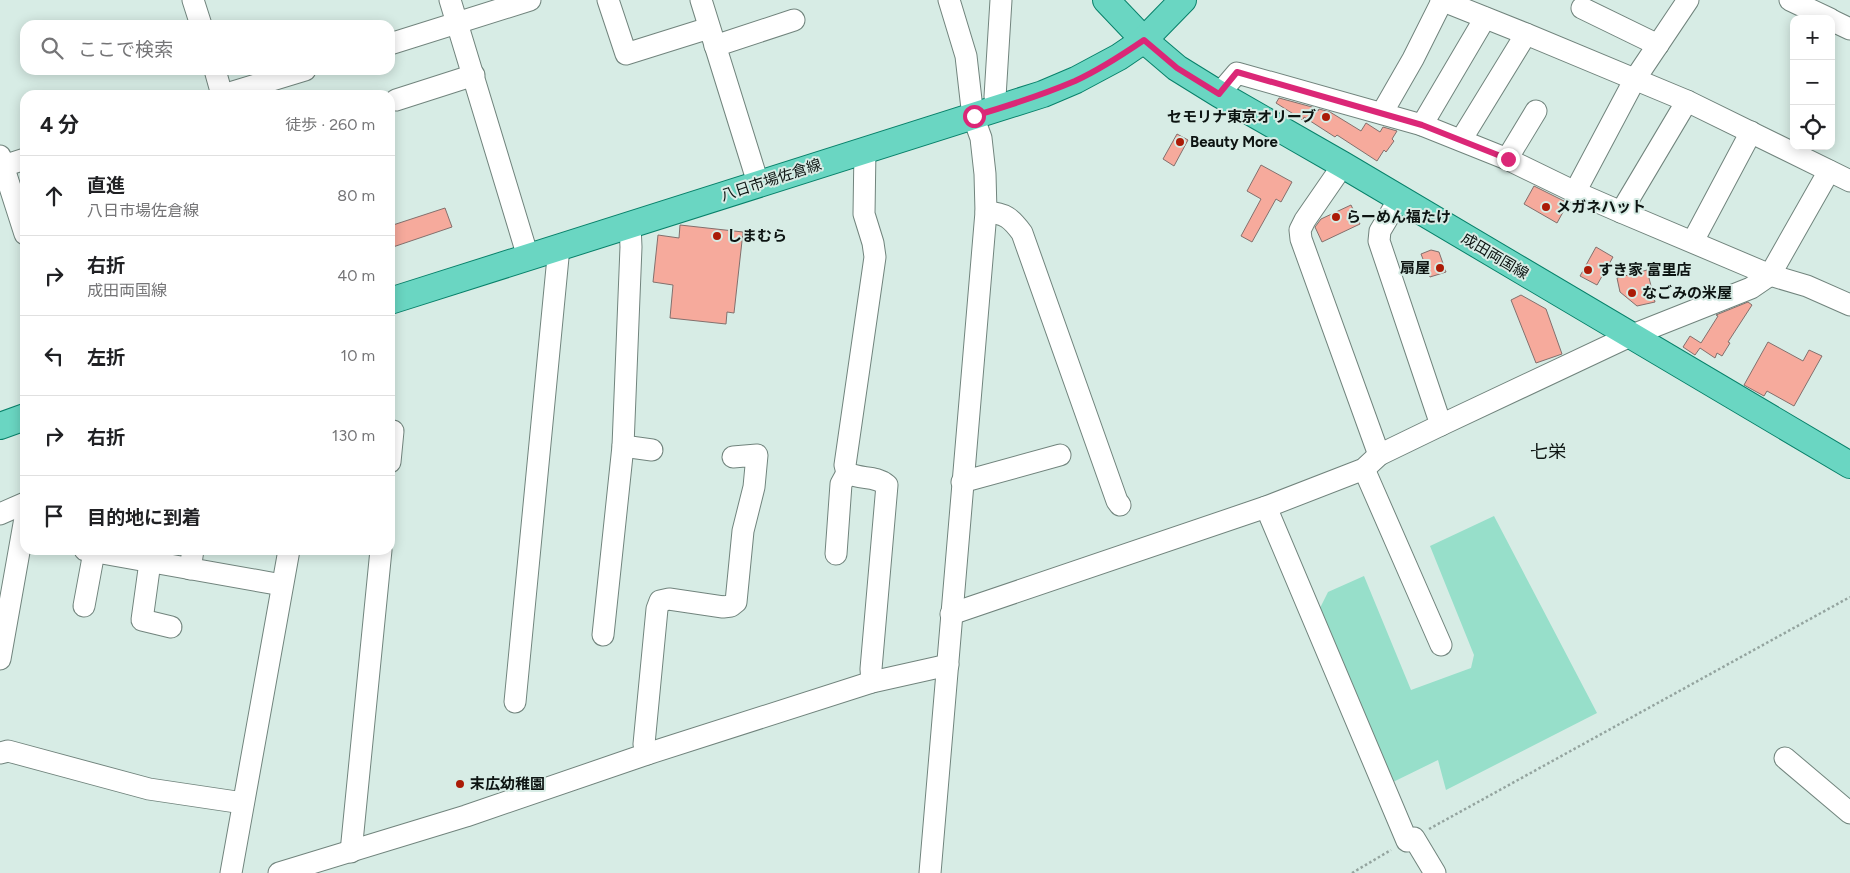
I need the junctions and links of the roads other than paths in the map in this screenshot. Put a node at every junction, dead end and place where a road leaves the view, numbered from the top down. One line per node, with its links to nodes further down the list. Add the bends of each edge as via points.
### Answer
1 (193, 0): 16 (street)
2 (450, 0): 19 (street)
3 (530, 0): 19 (street)
4 (608, 0): 22 (street, via 626,54)
5 (701, 0): 22 (street)
6 (949, 0): 38 (street, via 966,56)
7 (1001, 0): 33 (street)
8 (1106, 0): 23 (main road, 成田両国線)
9 (1184, 0): 23 (main road)
10 (1441, 0): 15 (street); 37 (street)
11 (1688, 0): 25 (street)
12 (1790, 0): 14 (street)
13 (1582, 8): 25 (street)
14 (1822, 15)
15 (1485, 18): 21 (street); 39 (street)
16 (199, 20)
17 (794, 20): 22 (street)
18 (1835, 22): 20 (street)
19 (458, 24): 24 (street); 28 (street)
20 (1850, 29)
21 (1526, 34): 29 (street); 41 (street)
22 (712, 37): 49 (street)
23 (1144, 40): 32 (main road, 成田両国線, via 1177,68); 38 (main road, 八日市場佐倉線, via 1076,80)
24 (395, 43)
25 (1658, 45): 29 (street)
26 (216, 75): 30 (street)
27 (288, 75): 31 (street)
28 (474, 75): 34 (street); 58 (street)
29 (1635, 79): 35 (street); 50 (street)
30 (221, 90)
31 (239, 90)
32 (1219, 94): 37 (street, via 1237,72); 46 (main road, 成田両国線)
33 (995, 97)
34 (396, 100)
35 (1687, 101): 40 (street); 53 (street)
36 (1536, 111): 44 (street)
37 (1382, 113): 39 (street)
38 (974, 116): 42 (main road, 八日市場佐倉線); 52 (street, via 981,138)
39 (1422, 125): 41 (street)
40 (1751, 132): 47 (street); 56 (street)
41 (1461, 140): 44 (street)
42 (865, 149): 49 (main road, 八日市場佐倉線); 72 (street, via 864,214 875,257)
43 (20, 159): 45 (street)
44 (1508, 159): 50 (street)
45 (1, 163): 54 (street)
46 (1343, 165): 51 (main road, 成田両国線); 70 (street, via 1300,230)
47 (1829, 171): 48 (street); 59 (street)
48 (1850, 181)
49 (758, 183): 55 (main road, 八日市場佐倉線)
50 (1575, 192): 53 (street)
51 (1399, 200): 62 (main road, 成田両国線); 64 (street, via 1380,231 1379,241)
52 (986, 212): 73 (street); 75 (street, via 1008,217 1022,233)
53 (1620, 212): 56 (street)
54 (20, 219)
55 (630, 225): 57 (main road, 八日市場佐倉線); 66 (street)
56 (1693, 241): 59 (street)
57 (559, 247): 58 (main road, 八日市場佐倉線); 95 (street)
58 (528, 257): 60 (main road, 八日市場佐倉線)
59 (1770, 275): 61 (street, via 1807,286); 62 (street, via 1751,288)
60 (395, 300)
61 (1850, 305)
62 (1630, 336): 64 (street); 71 (main road, 成田両国線)
63 (20, 420): 65 (main road)
64 (1441, 424): 70 (street)
65 (0, 426)
66 (623, 446): 67 (street); 90 (street)
67 (652, 450)
68 (1060, 455): 73 (street)
69 (732, 457): 97 (street, via 757,455 736,602 722,607 669,599 660,601 656,609 644,744)
70 (1372, 462): 76 (street); 91 (street)
71 (1850, 465)
72 (846, 473): 79 (street, via 841,484); 94 (street, via 881,480 887,485 870,670)
73 (962, 482): 88 (street)
74 (20, 505): 77 (street)
75 (1120, 505)
76 (1266, 507): 88 (street); 105 (street, via 1411,839)
77 (0, 514)
78 (20, 546): 92 (street)
79 (836, 554)
80 (89, 555): 87 (street)
81 (111, 555): 85 (street)
82 (288, 555): 86 (street)
83 (381, 555): 101 (street)
84 (192, 560): 85 (street); 86 (street)
85 (150, 562): 89 (street, via 142,620)
86 (282, 585): 99 (street)
87 (84, 606)
88 (951, 614): 93 (street)
89 (171, 626)
90 (603, 635)
91 (1440, 645)
92 (0, 659)
93 (948, 665): 94 (street); 104 (street)
94 (872, 682): 97 (street)
95 (515, 702)
96 (0, 753): 99 (street, via 8,751 149,789)
97 (646, 754): 101 (street)
98 (1785, 758): 100 (street)
99 (243, 803): 102 (street)
100 (1850, 813)
101 (351, 852): 103 (street)
102 (231, 873)
103 (279, 873)
104 (930, 873)
105 (1435, 873)

